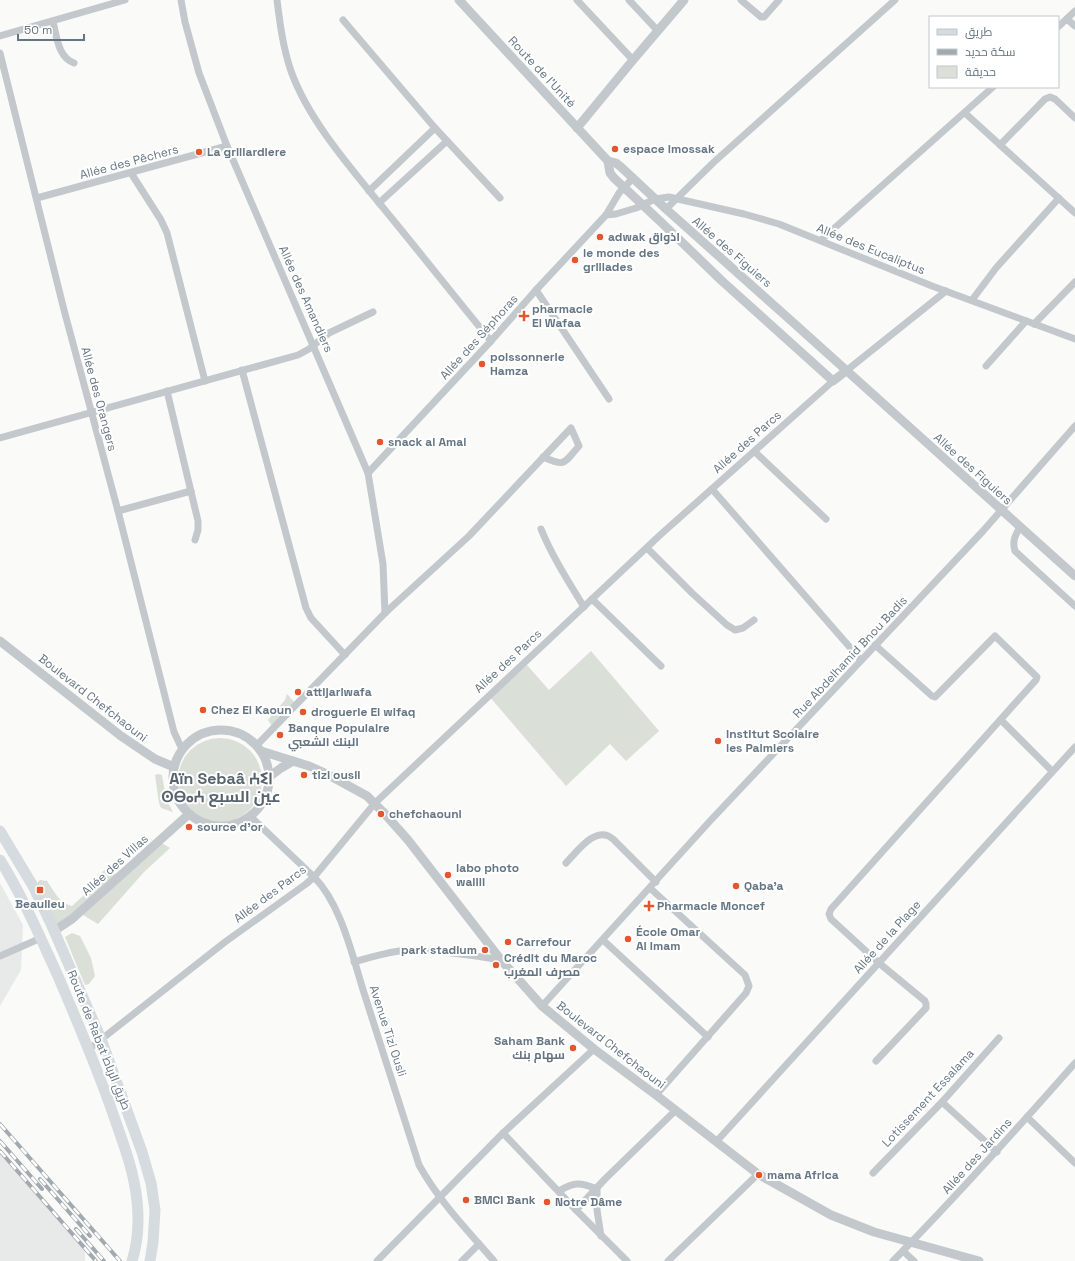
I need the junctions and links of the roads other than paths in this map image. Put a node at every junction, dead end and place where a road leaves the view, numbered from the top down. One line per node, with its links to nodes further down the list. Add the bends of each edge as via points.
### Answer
1 (125, 0): 14 (street)
2 (181, 0): 29 (street, Allée des Amandiers, via 199,73)
3 (277, 0): 34 (street, via 286,54 299,90 338,151)
4 (459, 0): 26 (street, Route de l'Unité)
5 (577, 0): 20 (street)
6 (629, 0): 17 (street)
7 (741, 0): 8 (street, via 764,17)
8 (779, 0)
9 (895, 0): 37 (street)
10 (681, 1): 17 (street)
11 (1075, 11): 12 (street)
12 (1066, 19): 15 (street); 16 (street)
13 (343, 20): 25 (street)
14 (53, 22): 18 (street); 21 (street, via 62,53 66,60)
15 (1059, 26)
16 (1075, 26)
17 (658, 31): 20 (street)
18 (0, 36)
19 (0, 53): 35 (street, Allée des Orangers)
20 (633, 60): 26 (street)
21 (74, 64)
22 (992, 88): 23 (street)
23 (964, 113): 28 (street); 45 (street)
24 (1075, 118): 28 (street, via 1050,97 1045,99)
25 (435, 128): 27 (street); 34 (street)
26 (577, 128): 30 (street, Route de l'Unité)
27 (447, 141): 36 (street); 40 (street)
28 (1000, 145): 38 (street)
29 (227, 146): 31 (street, Allée des Pêchers); 55 (street, Allée des Amandiers)
30 (608, 161): 32 (street, Allée des Figuiers, via 619,165); 33 (street, Allée des Figuiers, via 610,173)
31 (130, 173): 35 (street, Allée des Pêchers); 59 (street, via 167,233)
32 (633, 178): 33 (street, Allée des Séphoras); 39 (street, Allée des Figuiers)
33 (624, 187): 41 (street, Allée des Figuiers); 44 (street, Allée des Séphoras)
34 (369, 191): 40 (street)
35 (37, 198): 63 (street, Allée des Orangers)
36 (500, 198)
37 (677, 198): 39 (street, Allée des Eucaliptus); 42 (street); 45 (street, Allée des Eucaliptus, via 779,224)
38 (1059, 198): 43 (street); 49 (street, via 996,268)
39 (655, 199): 41 (street); 42 (street, Allée des Figuiers)
40 (379, 203): 54 (street)
41 (644, 205): 44 (street); 60 (street, Allée des Figuiers, via 722,282)
42 (666, 210): 58 (street, Allée des Figuiers)
43 (1075, 213)
44 (606, 215): 47 (street, Allée des Séphoras)
45 (821, 240): 48 (street, Allée des Eucaliptus)
46 (1075, 282): 52 (street)
47 (536, 290): 54 (street, Allée des Séphoras); 62 (street)
48 (946, 291): 49 (street, Allée des Eucaliptus); 58 (street, Allée des Parcs)
49 (972, 300): 51 (street, Allée des Eucaliptus)
50 (373, 312): 55 (street, via 342,326)
51 (1026, 321): 52 (street, Allée des Eucaliptus); 56 (street)
52 (1034, 324): 53 (street, Allée des Eucaliptus)
53 (1075, 339)
54 (491, 341): 68 (street, Allée des Séphoras)
55 (313, 344): 57 (street, via 298,354); 68 (street, Allée des Amandiers)
56 (986, 366)
57 (242, 370): 59 (street); 86 (street, via 306,608 311,618)
58 (846, 371): 60 (street, Allée des Parcs); 72 (street, Allée des Figuiers)
59 (205, 380): 61 (street)
60 (833, 381): 66 (street, Allée des Parcs)
61 (167, 391): 63 (street); 70 (street)
62 (609, 399)
63 (91, 412): 65 (street); 71 (street, Allée des Orangers)
64 (1075, 426): 72 (street, Rue Abdelhamid Bnou Badis)
65 (0, 438)
66 (755, 452): 69 (street, Allée des Parcs); 73 (street)
67 (543, 457): 67 (street, via 567,433 572,428 579,446 564,462 558,464); 82 (street, via 469,536)
68 (368, 473): 82 (street, Allée des Amandiers, via 384,564)
69 (712, 489): 77 (street, Allée des Parcs); 87 (street)
70 (191, 491): 71 (street); 76 (street, via 199,526)
71 (118, 511): 92 (street, Allée des Orangers, via 174,732)
72 (1002, 511): 74 (street, Allée des Figuiers); 85 (street, Rue Abdelhamid Bnou Badis)
73 (826, 519)
74 (1020, 527): 78 (street, Allée des Figuiers); 80 (street, via 1013,543 1015,551)
75 (541, 529): 81 (street, via 564,575)
76 (195, 540)
77 (647, 548): 79 (street, Allée des Parcs); 83 (street, via 726,626 735,630 740,629)
78 (1075, 576)
79 (592, 599): 81 (street, Allée des Parcs); 88 (street)
80 (1075, 606)
81 (584, 607): 97 (street, Allée des Parcs)
82 (385, 613): 86 (street)
83 (754, 620)
84 (0, 641): 94 (street, Boulevard Chefchaouni, via 121,736 155,759)
85 (876, 646): 87 (street, Rue Abdelhamid Bnou Badis); 89 (street, via 935,697 996,636 1037,677)
86 (345, 654): 91 (street)
87 (862, 660): 104 (street, Rue Abdelhamid Bnou Badis)
88 (661, 666)
89 (1000, 720): 95 (street); 112 (street, via 831,909 831,919)
90 (1075, 747): 95 (street, Allée de la Plage)
91 (259, 748): 92 (street, via 246,736 233,731 218,730 205,732 192,739); 93 (street, Boulevard Chefchaouni); 96 (street, via 267,763)
92 (182, 749): 94 (street)
93 (293, 761): 96 (street); 97 (street, Boulevard Chefchaouni, via 327,774)
94 (174, 768): 98 (street, via 173,784 179,801)
95 (1052, 771): 112 (street, Allée de la Plage)
96 (269, 776): 99 (street, via 264,799)
97 (375, 803): 103 (street, Allée des Parcs); 110 (street, Boulevard Chefchaouni, via 408,840)
98 (189, 814): 99 (street, via 213,826 239,823); 106 (street, Allée des Villas, via 72,919)
99 (250, 816): 103 (street, Avenue Tizi Ousli)
100 (0, 831): 106 (main road, Route de Rabat طريق الرباط, via 33,886)
101 (0, 860): 107 (main road, Route de Rabat طريق الرباط)
102 (566, 863): 104 (street, via 590,839 605,834)
103 (314, 877): 111 (street, Avenue Tizi Ousli, via 329,896); 116 (street, Allée des Parcs, via 225,942)
104 (656, 882): 105 (street, Rue Abdelhamid Bnou Badis)
105 (650, 888): 108 (street, Rue Abdelhamid Bnou Badis); 114 (street, via 745,975 747,980 749,986 746,993)
106 (54, 932): 116 (main road, Route de Rabat طريق الرباط)
107 (41, 938): 109 (street); 117 (main road, Route de Rabat طريق الرباط)
108 (603, 940): 113 (street, Rue Abdelhamid Bnou Badis); 114 (street)
109 (0, 956)
110 (502, 960): 111 (street, via 408,950 384,953); 113 (street, Boulevard Chefchaouni)
111 (354, 962): 133 (street, Avenue Tizi Ousli, via 420,1165)
112 (879, 962): 119 (street, via 925,1001 926,1008); 126 (street, Allée de la Plage)
113 (542, 1006): 118 (street, Boulevard Chefchaouni)
114 (708, 1037): 121 (street)
115 (998, 1038): 122 (street, Lotissement Essalama)
116 (101, 1040): 117 (street, Allée des Parcs); 140 (main road, Route de Rabat طريق الرباط, via 151,1183 155,1227)
117 (89, 1049): 139 (main road, Route de Rabat طريق الرباط, via 135,1185 138,1228)
118 (594, 1049): 121 (street, Boulevard Chefchaouni); 125 (street)
119 (876, 1062)
120 (1075, 1063): 124 (street, Allée des Jardins)
121 (656, 1095): 123 (street, Boulevard Chefchaouni)
122 (942, 1102): 127 (street); 129 (street, Lotissement Essalama)
123 (676, 1110): 126 (street, Boulevard Chefchaouni); 131 (street)
124 (1027, 1117): 127 (street, Allée des Jardins); 128 (street)
125 (503, 1133): 132 (street); 133 (street)
126 (716, 1142): 130 (street, Boulevard Chefchaouni)
127 (997, 1152): 136 (street, Allée des Jardins)
128 (1075, 1163)
129 (873, 1173)
130 (758, 1174): 136 (street, Boulevard Chefchaouni, via 831,1215 874,1232); 145 (street)
131 (596, 1189): 132 (street, via 581,1183); 134 (street); 135 (street)
132 (559, 1192): 134 (street)
133 (440, 1198): 137 (street, Avenue Tizi Ousli); 141 (street)
134 (576, 1210): 135 (street)
135 (601, 1236): 144 (street)
136 (912, 1243): 138 (street, Allée des Jardins); 148 (street, Boulevard Chefchaouni)
137 (479, 1244): 142 (street); 143 (street, Avenue Tizi Ousli)
138 (903, 1251): 146 (street, Allée des Jardins); 147 (street)
139 (132, 1261)
140 (150, 1261)
141 (377, 1261)
142 (462, 1261)
143 (494, 1261)
144 (626, 1261)
145 (668, 1261)
146 (893, 1261)
147 (914, 1261)
148 (979, 1261)

